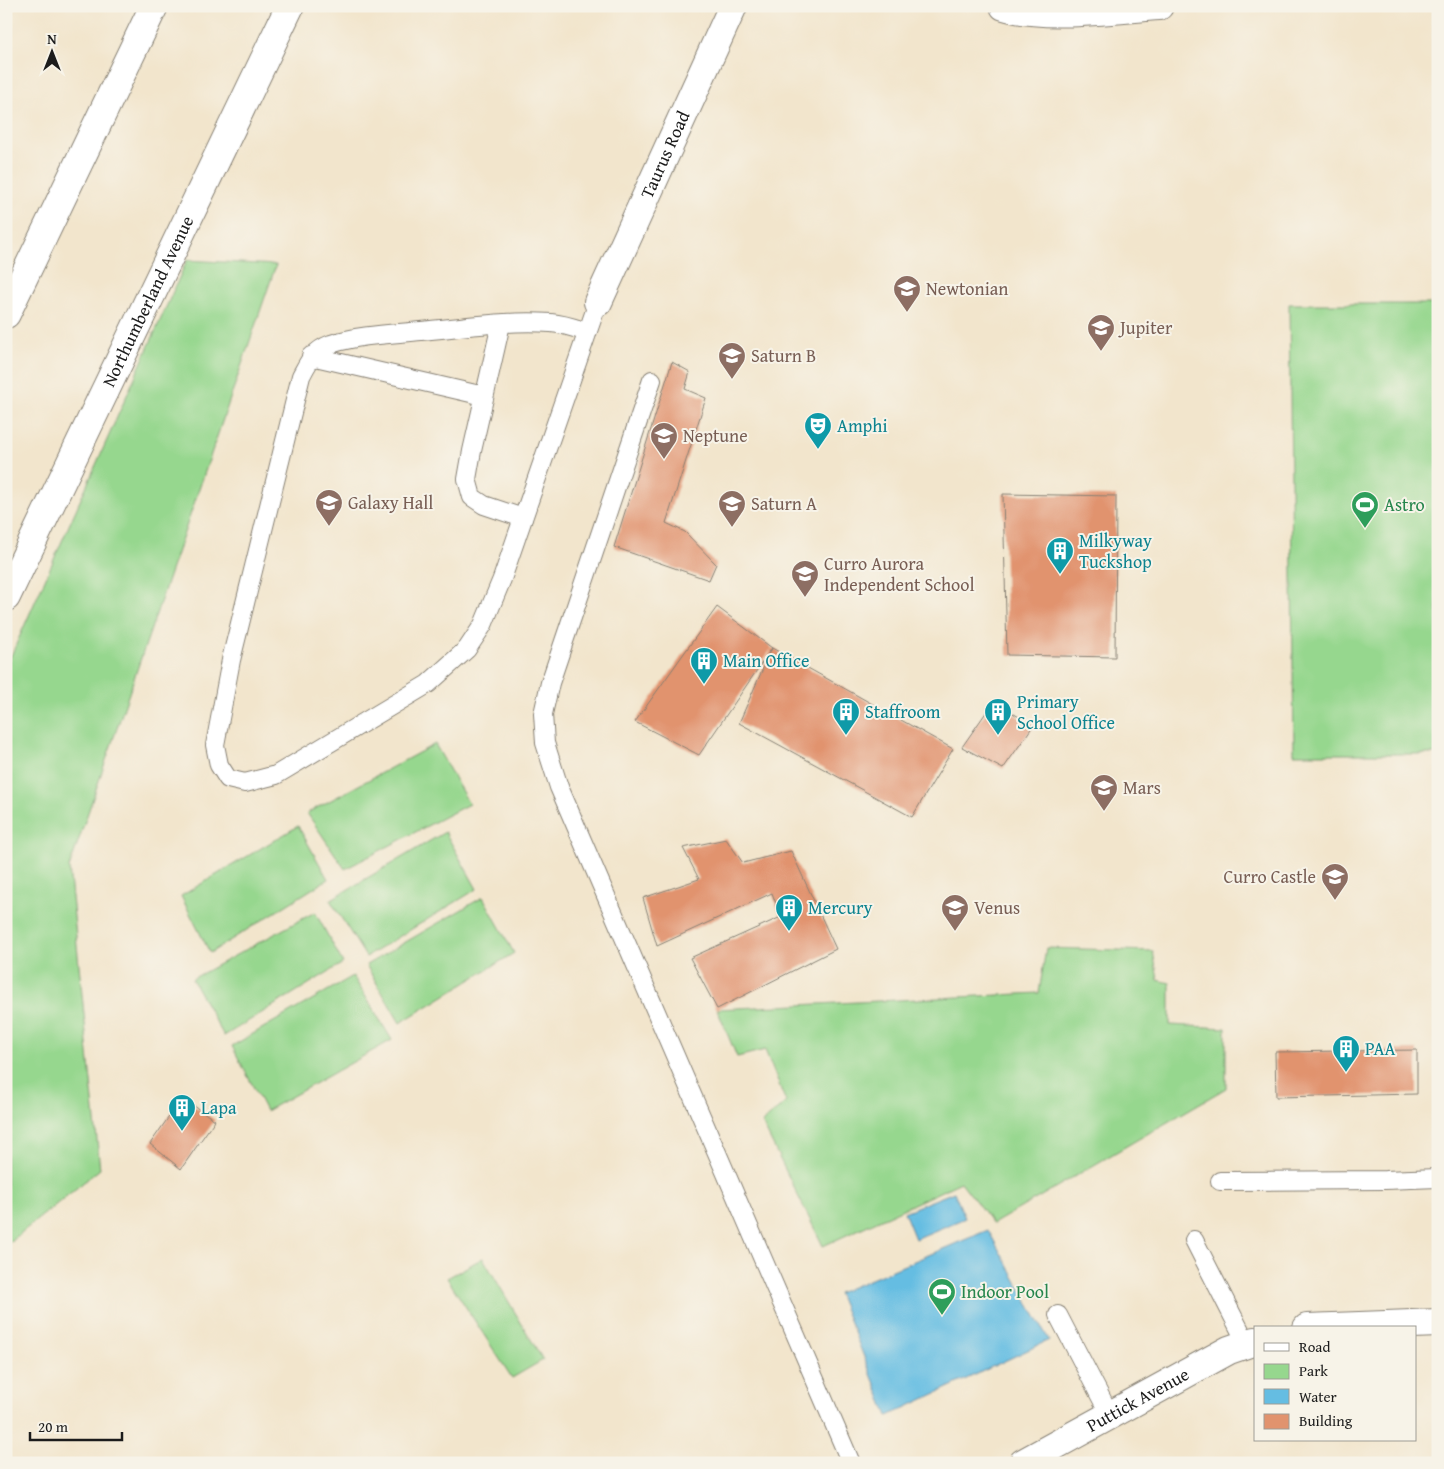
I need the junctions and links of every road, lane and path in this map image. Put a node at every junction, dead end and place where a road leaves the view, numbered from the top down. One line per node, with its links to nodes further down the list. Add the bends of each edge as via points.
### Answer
1 (154, 6): 7 (main road)
2 (290, 6): 14 (main road, Northumberland Avenue)
3 (733, 6): 6 (main road, Taurus Road)
4 (1004, 6): 5 (main road, via 1060,12)
5 (1159, 6)
6 (598, 302): 9 (lane)
7 (6, 314)
8 (501, 324): 9 (lane, via 552,323); 10 (lane, via 362,337 330,345); 12 (lane)
9 (587, 332): 13 (lane)
10 (311, 356): 12 (lane); 13 (lane, via 301,376 231,660 215,745 219,765 228,779 245,783 276,775 428,684 466,649 483,625)
11 (652, 380): 23 (lane, via 550,683 543,714 545,743 559,788)
12 (484, 396): 13 (lane, via 467,479 472,497 484,505)
13 (523, 518)
14 (6, 598)
15 (1438, 1178): 16 (lane)
16 (1220, 1181)
17 (1194, 1240): 21 (lane)
18 (1058, 1315): 22 (lane)
19 (1438, 1323): 20 (main road)
20 (1343, 1326)
21 (1251, 1342): 22 (main road, Puttick Avenue, via 1229,1350)
22 (1110, 1414): 24 (main road, Puttick Avenue)
23 (851, 1463)
24 (1023, 1463)

